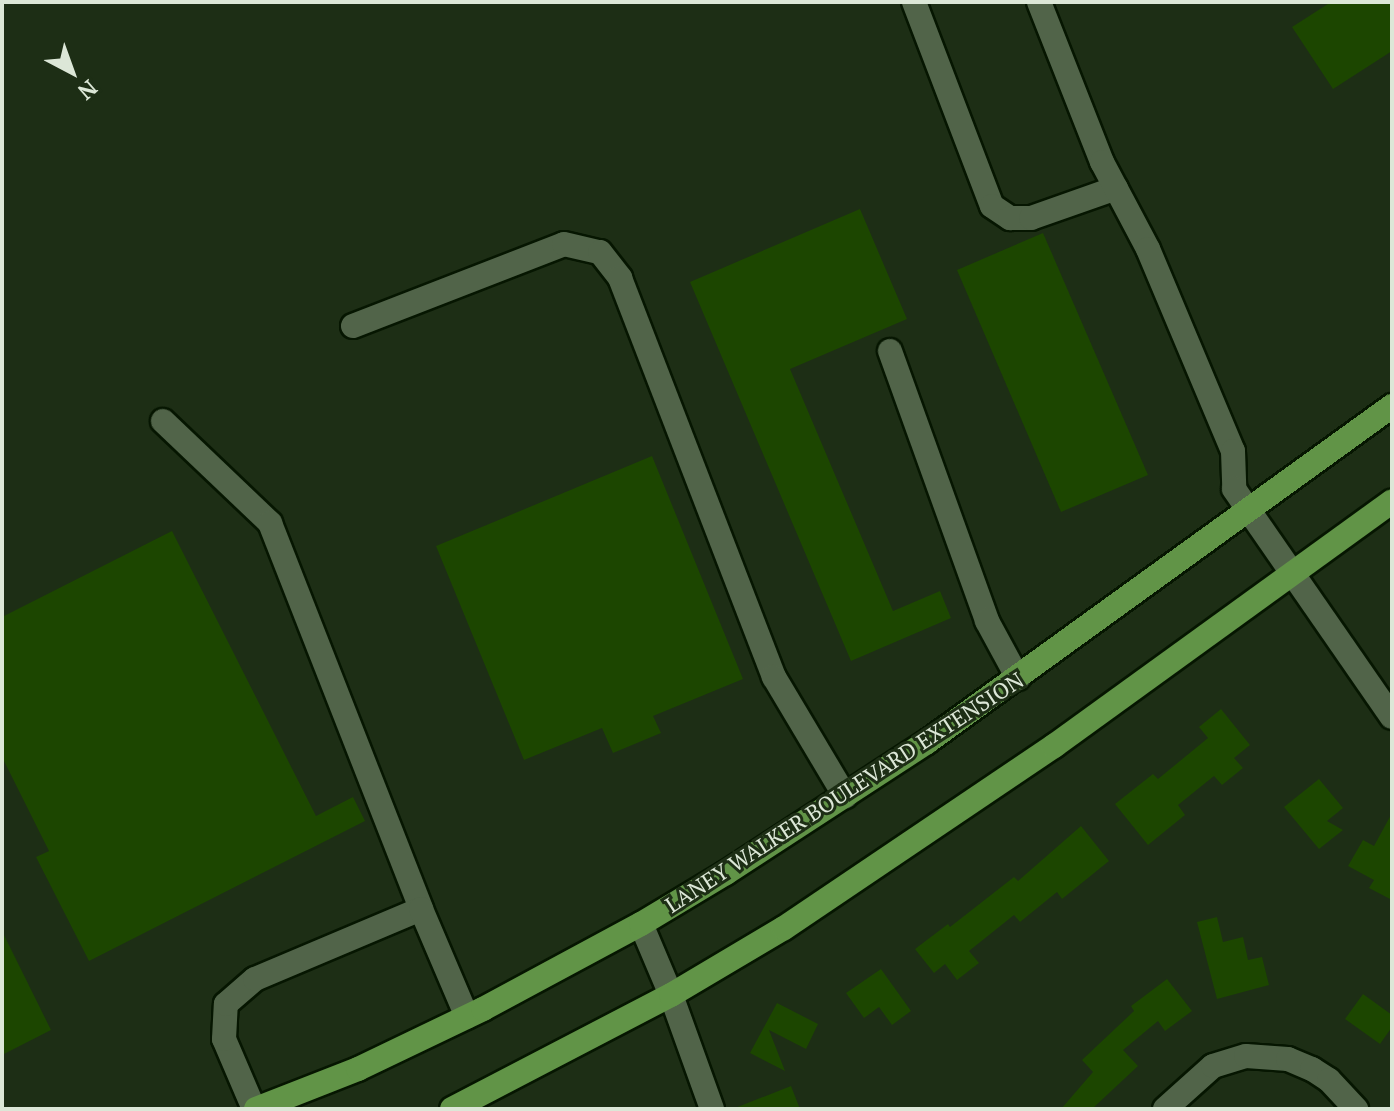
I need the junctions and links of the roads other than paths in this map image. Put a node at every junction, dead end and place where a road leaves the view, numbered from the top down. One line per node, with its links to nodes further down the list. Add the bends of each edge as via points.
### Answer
1 (914, 2): 3 (street, via 992,206 1010,218 1031,218)
2 (1039, 2): 3 (street)
3 (1116, 188): 9 (street, via 1148,249 1233,451 1234,489)
4 (353, 326): 13 (street, via 564,244 600,252 620,278 774,677)
5 (890, 351): 11 (street, via 987,621)
6 (1392, 406): 9 (main road, LANEY WALKER BOULEVARD EXTENSION)
7 (163, 421): 14 (street, via 270,523)
8 (1392, 501): 10 (main road)
9 (1248, 511): 10 (street); 11 (main road, LANEY WALKER BOULEVARD EXTENSION)
10 (1292, 574): 12 (street); 16 (main road, via 939,826)
11 (1018, 678): 13 (main road, LANEY WALKER BOULEVARD EXTENSION)
12 (1392, 717)
13 (845, 796): 15 (main road, LANEY WALKER BOULEVARD EXTENSION)
14 (421, 909): 17 (street); 18 (street, via 255,979 226,1004 224,1039)
15 (641, 924): 16 (street); 17 (main road, LANEY WALKER BOULEVARD EXTENSION)
16 (671, 995): 19 (main road); 20 (street)
17 (467, 1017): 18 (main road, LANEY WALKER BOULEVARD EXTENSION, via 358,1069)
18 (255, 1109)
19 (452, 1109)
20 (712, 1109)
21 (1165, 1109): 22 (street, via 1213,1066 1246,1056 1288,1059 1312,1069)
22 (1356, 1109)

